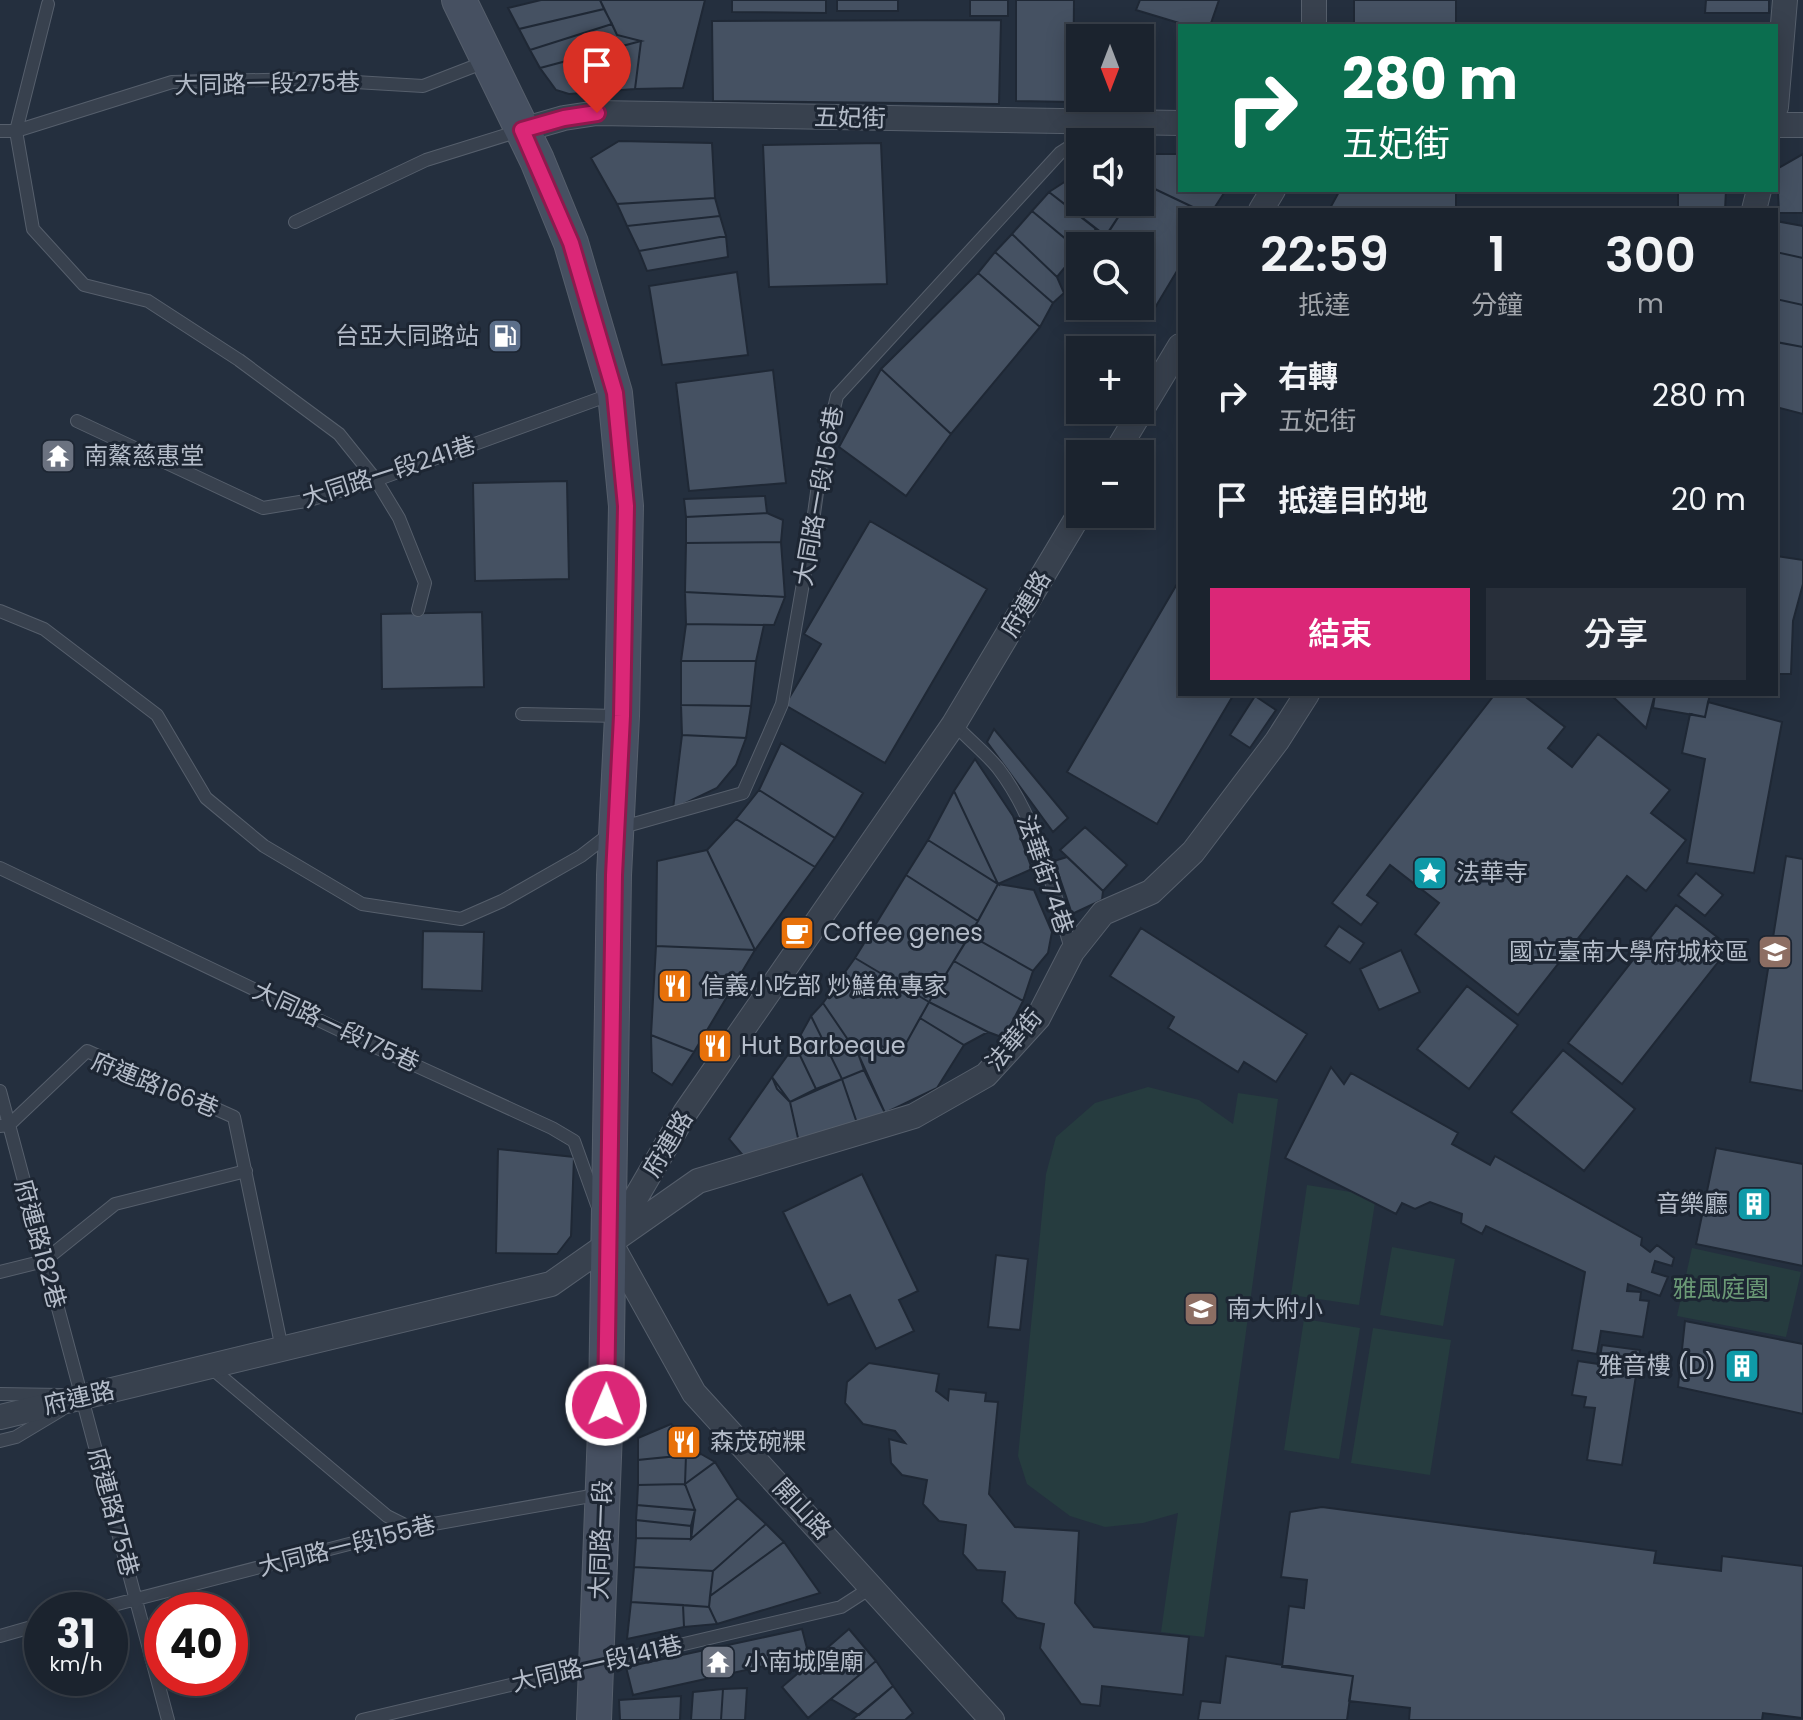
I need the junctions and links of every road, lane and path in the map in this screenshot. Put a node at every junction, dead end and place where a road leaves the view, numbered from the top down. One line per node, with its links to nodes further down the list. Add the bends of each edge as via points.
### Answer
1 (459, 0): 6 (street, 大同路一段)
2 (1314, 0): 5 (street)
3 (1785, 0): 7 (street)
4 (48, 4): 14 (lane)
5 (1314, 24)
6 (488, 61): 12 (street, 大同路一段); 14 (lane, 大同路一段275巷, via 423,86 304,79 172,82)
7 (1778, 83)
8 (1108, 123): 9 (street, 五妃街); 12 (street, 五妃街, via 597,113); 28 (lane, 大同路一段156巷, via 1060,153 837,396 782,704 743,793)
9 (1178, 123)
10 (1778, 125): 11 (street)
11 (1803, 125)
12 (522, 130): 15 (lane, via 426,160); 17 (street, 大同路一段, via 571,243)
13 (0, 131): 14 (lane, 大同路一段275巷)
14 (16, 131): 20 (lane, via 33,229 84,285 148,301 239,360 339,434)
15 (295, 222)
16 (1178, 349): 19 (street)
17 (615, 393): 20 (lane, 大同路一段241巷); 26 (street, 大同路一段, via 626,506)
18 (77, 421): 20 (lane, 大同路一段241巷, via 263,508)
19 (1123, 440)
20 (376, 480): 22 (lane, via 399,518 425,583)
21 (1071, 528): 27 (street, 府連路)
22 (418, 610)
23 (0, 611): 28 (lane, via 44,629 157,715 206,798 264,846 362,904 461,919 581,856)
24 (1306, 696): 30 (street, 法華街, via 1193,852 1151,892 1103,913)
25 (522, 714): 26 (lane)
26 (622, 716): 28 (street, 大同路一段)
27 (954, 724): 30 (lane, 法華街74巷, via 997,767 1021,803); 34 (street, 府連路, via 685,1113)
28 (616, 829): 34 (street, 大同路一段)
29 (0, 868): 34 (lane, 大同路一段175巷, via 574,1141)
30 (1072, 952): 34 (street, 法華街, via 1038,1018 986,1075 914,1116 698,1181)
31 (0, 1091): 32 (lane, 府連路182巷)
32 (5, 1125): 33 (lane, 府連路166巷, via 87,1051 234,1117); 35 (lane, 府連路182巷)
33 (246, 1171): 35 (lane, via 115,1204); 37 (lane, 府連路166巷)
34 (610, 1242): 37 (street, 府連路, via 551,1284); 43 (street, 大同路一段); 45 (street, 開山路, via 694,1393)
35 (44, 1261): 36 (lane); 40 (lane, 府連路182巷)
36 (0, 1272)
37 (282, 1349): 38 (street, 府連路)
38 (210, 1367): 40 (street, 府連路); 44 (lane, via 387,1516)
39 (0, 1394): 40 (lane)
40 (82, 1397): 41 (street, 府連路); 42 (lane, via 16,1437); 46 (lane, 府連路175巷)
41 (0, 1417)
42 (0, 1441)
43 (603, 1494): 44 (lane, 大同路一段155巷); 50 (street, 大同路一段)
44 (411, 1528): 46 (lane, 大同路一段155巷)
45 (873, 1586): 50 (lane, 大同路一段141巷, via 841,1607); 54 (street, 開山路)
46 (136, 1599): 47 (lane, 大同路一段155巷); 51 (lane, 府連路175巷)
47 (128, 1601)
48 (24, 1629): 49 (lane)
49 (0, 1636)
50 (598, 1664): 52 (lane, 大同路一段141巷); 53 (street, 大同路一段)
51 (168, 1720)
52 (362, 1720)
53 (594, 1720)
54 (992, 1720)

